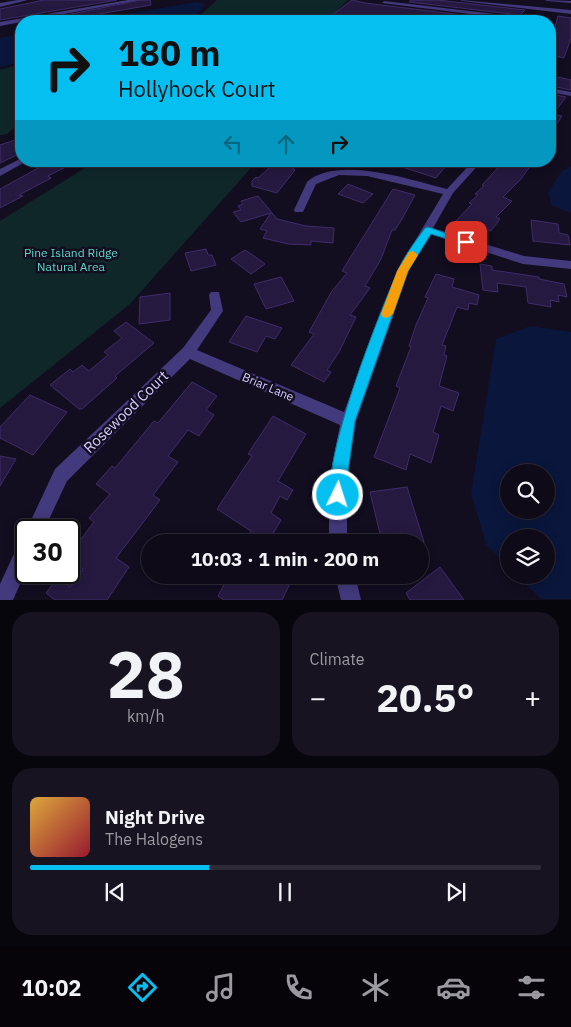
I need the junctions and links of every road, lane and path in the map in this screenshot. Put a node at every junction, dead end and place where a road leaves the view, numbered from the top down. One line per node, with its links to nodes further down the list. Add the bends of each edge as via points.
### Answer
1 (26, 0): 8 (street)
2 (137, 0): 12 (street)
3 (462, 0): 9 (street)
4 (486, 0): 9 (street)
5 (547, 0): 7 (street); 10 (street)
6 (384, 2): 13 (street)
7 (571, 2)
8 (0, 4)
9 (493, 4): 10 (street)
10 (546, 10): 11 (street); 14 (street)
11 (571, 13)
12 (51, 15)
13 (489, 15)
14 (545, 15)
15 (15, 21): 16 (street)
16 (0, 24)
17 (556, 91): 18 (street)
18 (571, 94)
19 (15, 165): 21 (street)
20 (472, 167): 22 (street)
21 (0, 173)
22 (449, 192): 23 (street, via 367,172 338,172 312,182); 24 (street)
23 (300, 210)
24 (428, 230): 25 (street, via 523,260); 28 (street, via 403,271)
25 (571, 265)
26 (215, 295): 27 (street, Rosewood Court, via 217,311)
27 (188, 352): 28 (street, Briar Lane); 29 (street, Rosewood Court, via 61,475)
28 (348, 421): 30 (street, via 338,480)
29 (40, 519)
30 (338, 534)
31 (15, 574): 33 (street)
32 (347, 584): 34 (street)
33 (3, 600)
34 (351, 600)

